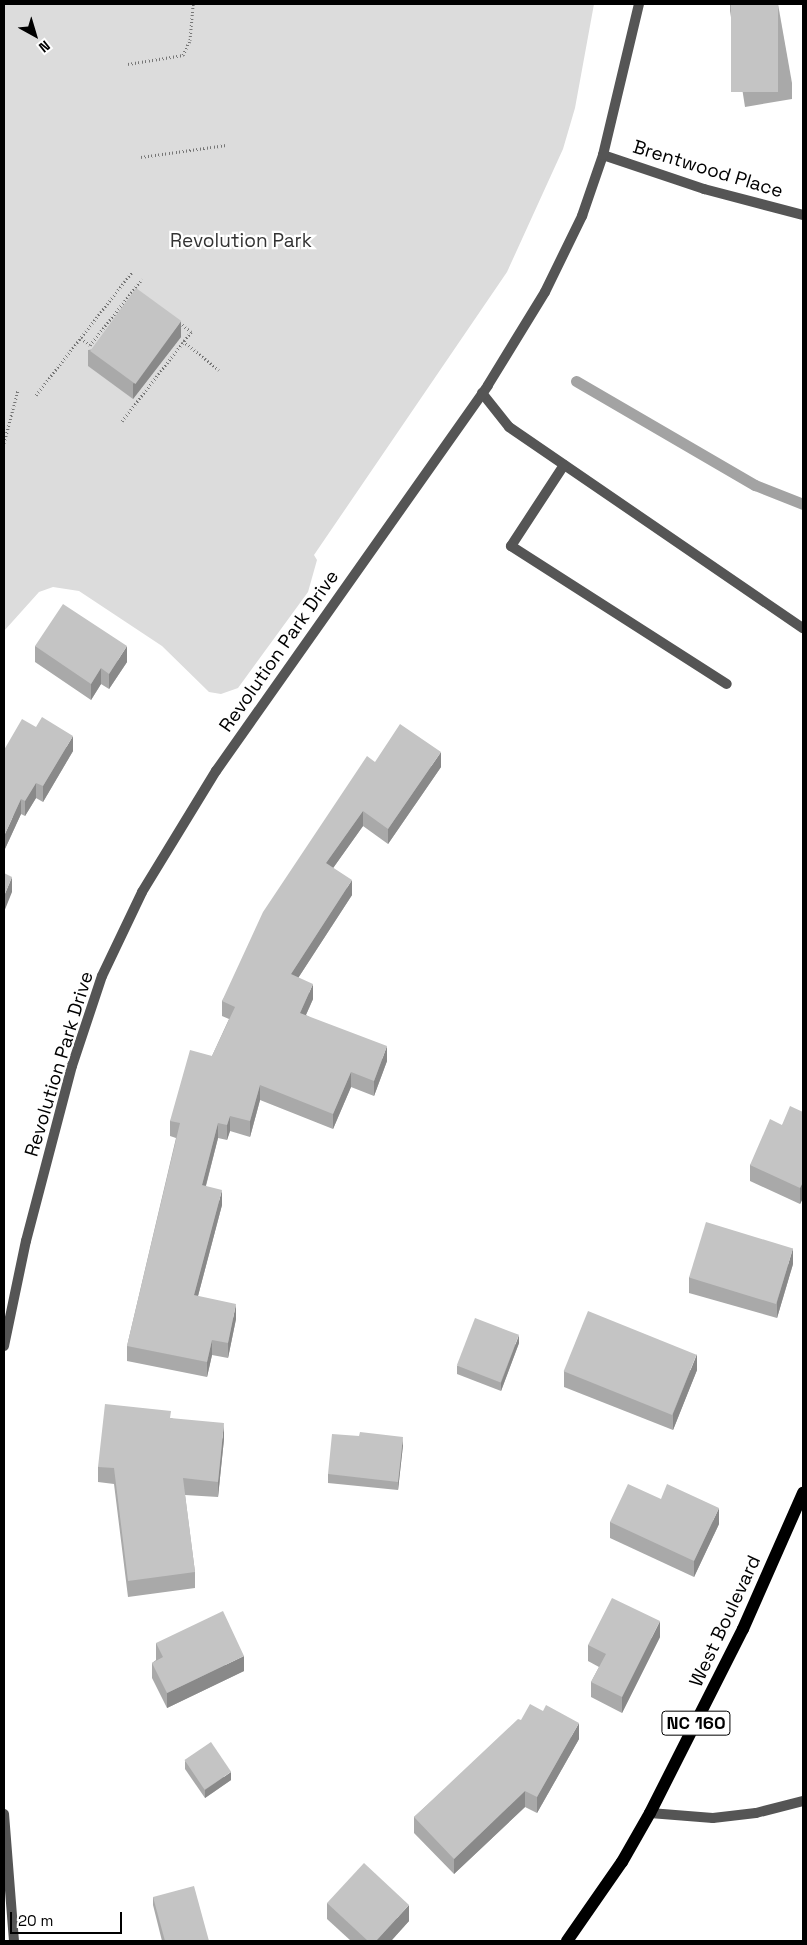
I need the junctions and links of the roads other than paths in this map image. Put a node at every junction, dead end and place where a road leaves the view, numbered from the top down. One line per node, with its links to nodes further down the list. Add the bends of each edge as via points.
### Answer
1 (639, 4): 2 (street, Revolution Park Drive)
2 (603, 155): 3 (street, Brentwood Place, via 704,189); 4 (street, Revolution Park Drive, via 582,216 545,292)
3 (803, 215)
4 (482, 393): 5 (street, via 509,427); 8 (street, Revolution Park Drive, via 216,771 142,892 102,976 72,1066 26,1241)
5 (564, 464): 6 (street); 7 (street, via 511,546)
6 (803, 628)
7 (727, 684)
8 (4, 1346)
9 (803, 1494): 11 (main road, West Boulevard / NC 160, via 743,1629)
10 (803, 1801): 11 (street, via 756,1813 713,1818)
11 (650, 1813): 14 (main road, West Boulevard / NC 160, via 622,1862)
12 (4, 1814): 13 (street)
13 (14, 1941)
14 (567, 1941)

